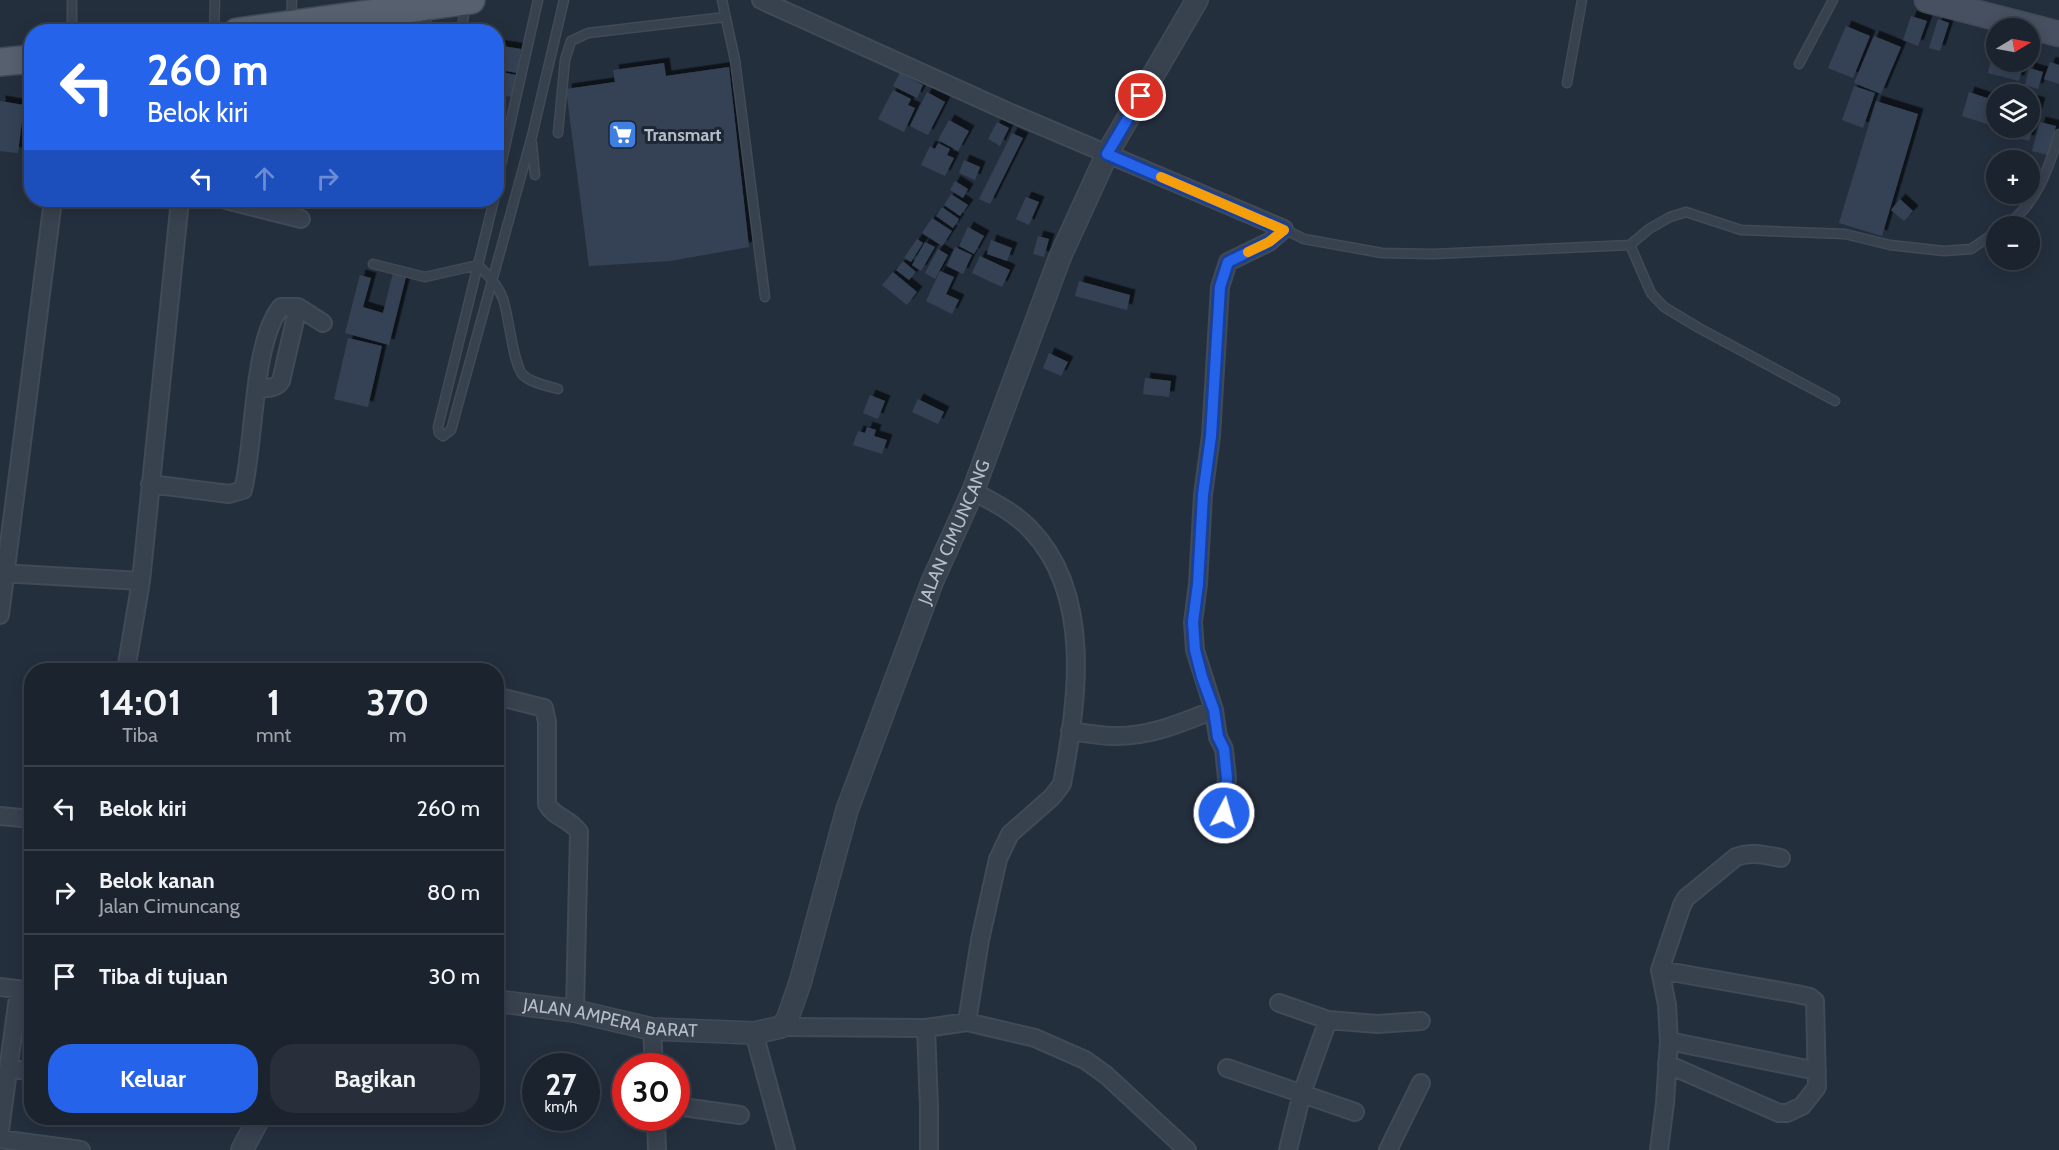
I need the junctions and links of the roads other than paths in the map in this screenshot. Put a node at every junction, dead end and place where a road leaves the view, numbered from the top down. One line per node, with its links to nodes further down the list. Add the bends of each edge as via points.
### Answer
1 (72, 0): 16 (lane)
2 (215, 0): 17 (lane)
3 (471, 0): 12 (main road)
4 (538, 0): 28 (lane)
5 (564, 0): 27 (lane)
6 (722, 0): 14 (lane)
7 (761, 0): 29 (street)
8 (1197, 0): 29 (street, JALAN CIMUNCANG)
9 (1582, 0): 24 (lane)
10 (1833, 0): 23 (lane)
11 (1927, 0): 20 (main road)
12 (466, 1): 15 (main road); 19 (lane)
13 (292, 12): 15 (main road); 18 (main road)
14 (725, 16): 25 (lane, via 588,33 571,41 565,60); 43 (lane, via 735,60)
15 (426, 19)
16 (72, 24)
17 (214, 24)
18 (265, 24)
19 (462, 24)
20 (2059, 34)
21 (24, 59): 22 (main road)
22 (0, 62)
23 (1799, 64)
24 (1567, 83)
25 (558, 133)
26 (2059, 134): 35 (lane, via 2035,194)
27 (532, 136): 30 (lane); 42 (lane)
28 (504, 151)
29 (1107, 154): 37 (street); 50 (street, JALAN CIMUNCANG, via 1060,257)
30 (535, 175)
31 (52, 207): 51 (street)
32 (179, 207): 49 (street)
33 (254, 207): 36 (street)
34 (492, 207): 41 (lane)
35 (2017, 216)
36 (301, 219)
37 (1284, 230): 39 (lane, via 1304,239 1382,253); 56 (street, via 1228,262 1220,287 1193,622 1195,650)
38 (1986, 239): 39 (lane, via 1971,249 1944,251 1890,245 1845,234 1742,230 1686,212 1649,229)
39 (1630, 245): 48 (lane, via 1651,293 1664,307)
40 (373, 264): 41 (lane, via 425,277)
41 (478, 265): 42 (lane); 42 (lane, via 438,427 440,435 446,436 451,430)
42 (492, 279): 47 (lane, via 503,297 516,364 524,376)
43 (765, 297)
44 (298, 307): 45 (street); 46 (street, via 281,381 274,387); 46 (street, via 281,307 275,314 266,339)
45 (323, 323)
46 (258, 389): 49 (street, via 243,490 229,494)
47 (558, 389)
48 (1835, 401)
49 (150, 484): 52 (street)
50 (973, 491): 57 (street, via 1012,513 1030,530 1054,559 1062,577 1076,654); 72 (street, JALAN CIMUNCANG, via 932,582 846,810 800,983)
51 (3, 574): 52 (street); 53 (street)
52 (141, 580): 54 (street)
53 (0, 615)
54 (127, 663)
55 (504, 698): 68 (street, via 544,708 547,804 579,832)
56 (1214, 710): 57 (street, via 1165,729 1132,735); 58 (street, via 1227,778)
57 (1070, 731): 70 (street, via 1062,784 1010,834 994,868)
58 (1224, 813)
59 (0, 816): 60 (street)
60 (24, 818)
61 (1781, 858): 62 (street, via 1754,854 1736,857 1686,898)
62 (1660, 970): 76 (street); 82 (street, via 1810,997 1815,1001)
63 (0, 987): 64 (street)
64 (24, 990)
65 (24, 995): 80 (street)
66 (504, 1002): 68 (street, JALAN AMPERA BARAT)
67 (1279, 1003): 69 (street)
68 (575, 1011): 74 (street, JALAN AMPERA BARAT)
69 (1328, 1020): 71 (street); 84 (street)
70 (967, 1022): 73 (street); 97 (street, via 1035,1038 1085,1060 1127,1092)
71 (1421, 1022)
72 (781, 1027): 73 (street); 75 (street)
73 (926, 1028): 96 (street)
74 (652, 1029): 75 (street, JALAN AMPERA BARAT); 77 (street)
75 (754, 1033): 95 (street)
76 (1669, 1041): 78 (street); 82 (street)
77 (653, 1053)
78 (1667, 1064): 82 (street, via 1779,1113 1795,1111 1809,1100 1817,1088); 100 (street)
79 (1227, 1068): 84 (street)
80 (8, 1069): 81 (street); 89 (street)
81 (24, 1070)
82 (1817, 1071)
83 (1421, 1083): 99 (street)
84 (1302, 1093): 86 (street); 98 (street)
85 (690, 1108): 87 (street)
86 (1356, 1112)
87 (740, 1115)
88 (255, 1125): 93 (street)
89 (0, 1130)
90 (656, 1131): 94 (street)
91 (0, 1139): 92 (street)
92 (81, 1150)
93 (242, 1150)
94 (657, 1150)
95 (786, 1150)
96 (929, 1150)
97 (1187, 1150)
98 (1288, 1150)
99 (1388, 1150)
100 (1659, 1150)

